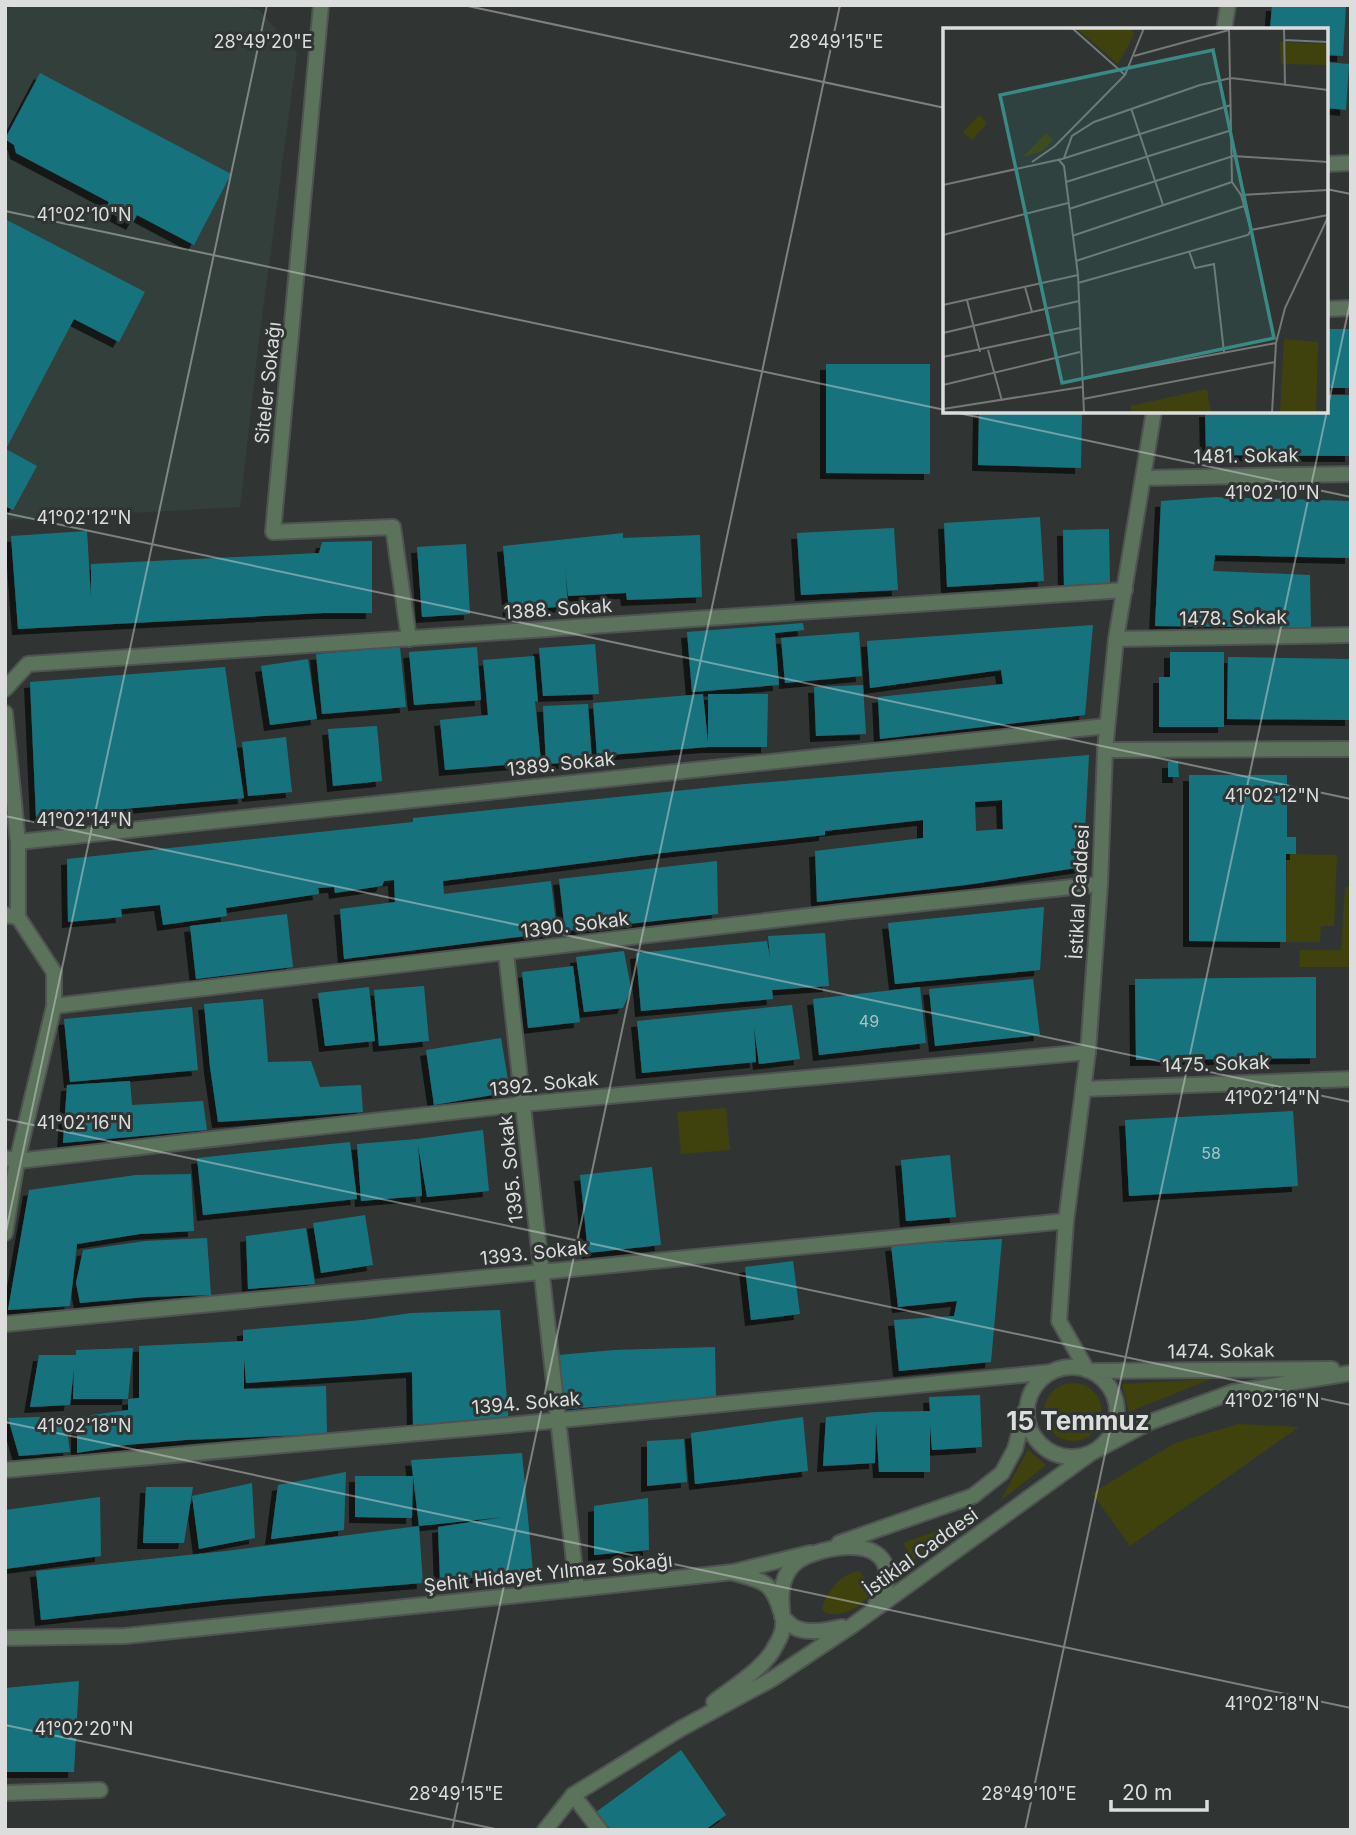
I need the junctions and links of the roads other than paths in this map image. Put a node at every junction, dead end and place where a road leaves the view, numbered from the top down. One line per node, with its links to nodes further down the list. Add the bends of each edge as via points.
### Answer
1 (321, 5): 13 (street, Siteler Sokağı, via 272,532 393,527)
2 (1228, 5): 3 (street)
3 (1224, 28)
4 (1351, 163): 5 (street)
5 (1328, 164)
6 (1351, 308): 7 (street)
7 (1328, 309)
8 (1154, 413): 10 (street, İstiklal Caddesi)
9 (1351, 474): 10 (street, 1481. Sokak)
10 (1143, 478): 11 (street, İstiklal Caddesi)
11 (1125, 590): 13 (street, 1388. Sokak); 14 (street, İstiklal Caddesi)
12 (1351, 635): 14 (street, 1478. Sokak)
13 (409, 639): 15 (street, 1388. Sokak, via 28,664)
14 (1116, 639): 17 (street, İstiklal Caddesi)
15 (5, 689)
16 (5, 713): 20 (street)
17 (1107, 726): 19 (street, İstiklal Caddesi); 20 (street, 1389. Sokak)
18 (1351, 749): 19 (street)
19 (1105, 750): 21 (street, İstiklal Caddesi)
20 (18, 842): 22 (street)
21 (1100, 884): 23 (street, 1390. Sokak); 25 (street, İstiklal Caddesi)
22 (12, 916): 24 (street, via 54,972)
23 (506, 953): 24 (street, 1390. Sokak); 28 (street, 1395. Sokak)
24 (54, 1006): 29 (street)
25 (1087, 1052): 27 (street, İstiklal Caddesi); 28 (street, 1392. Sokak)
26 (1351, 1079): 27 (street, 1475. Sokak)
27 (1083, 1089): 30 (street, İstiklal Caddesi)
28 (523, 1104): 29 (street, 1392. Sokak); 32 (street, 1395. Sokak)
29 (11, 1159): 31 (street)
30 (1066, 1221): 32 (street, 1393. Sokak); 34 (street, İstiklal Caddesi, via 1059,1321)
31 (5, 1233)
32 (541, 1272): 33 (street, 1393. Sokak); 38 (street, 1395. Sokak)
33 (5, 1324)
34 (1090, 1371): 35 (street, 1474. Sokak); 36 (street, via 1064,1367); 39 (street, via 1104,1380 1117,1405 1112,1433)
35 (1351, 1371): 39 (street, İstiklal Caddesi, via 1233,1392 1150,1422)
36 (1051, 1372): 37 (street, via 1039,1380); 38 (street, 1394. Sokak)
37 (1027, 1404): 39 (street, via 1031,1432 1039,1443 1063,1456); 41 (street, Şehit Hidayet Yılmaz Sokağı, via 1015,1449 1002,1473 973,1496)
38 (558, 1420): 40 (street, 1394. Sokak); 43 (street, 1395. Sokak)
39 (1091, 1453): 45 (street, İstiklal Caddesi)
40 (5, 1470)
41 (818, 1551): 42 (street, Şehit Hidayet Yılmaz Sokağı); 44 (street, via 787,1573 780,1596); 45 (street, via 861,1548 874,1552 885,1565 887,1582 882,1597)
42 (733, 1572): 43 (street, Şehit Hidayet Yılmaz Sokağı); 44 (street, via 765,1582 777,1598)
43 (577, 1589): 46 (street, Şehit Hidayet Yılmaz Sokağı, via 125,1636)
44 (782, 1617): 45 (street, via 795,1628 808,1631); 47 (street, via 776,1645 765,1662)
45 (853, 1625): 47 (street, İstiklal Caddesi, via 772,1679)
46 (5, 1638)
47 (680, 1729): 50 (street, İstiklal Caddesi)
48 (100, 1790): 49 (street)
49 (5, 1793)
50 (573, 1795): 51 (street, İstiklal Caddesi); 52 (street)
51 (545, 1830)
52 (600, 1830)

